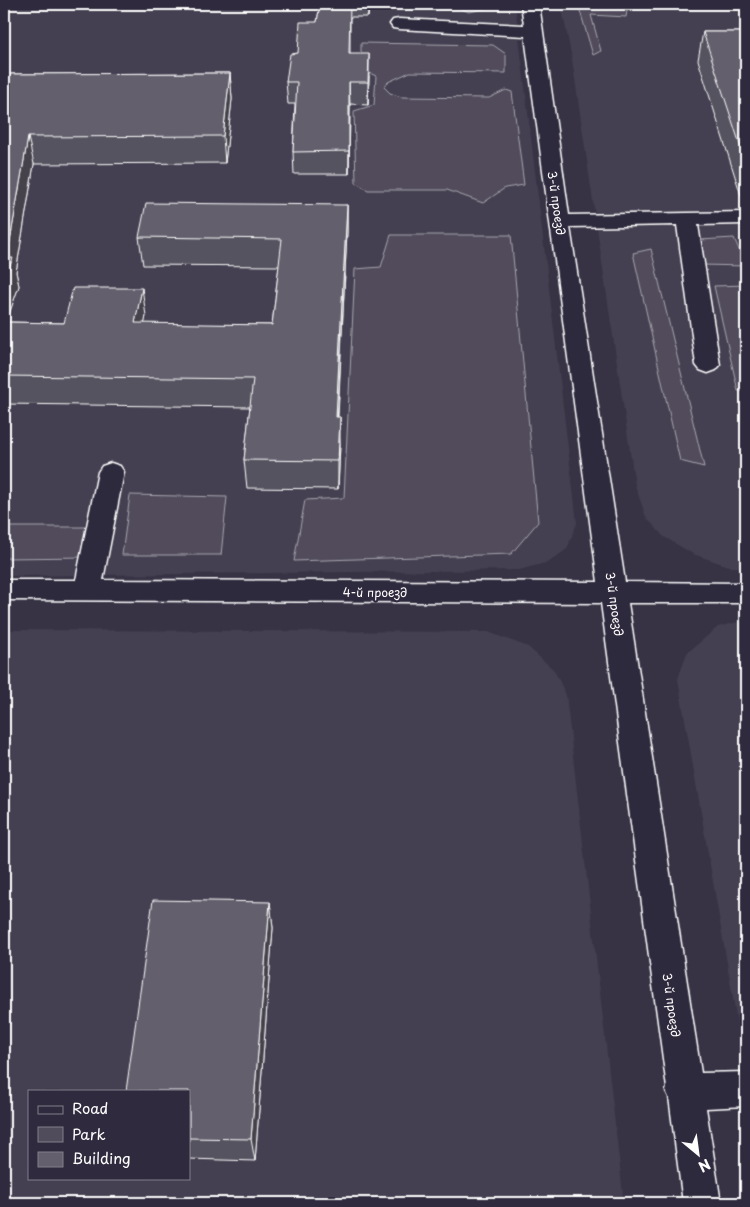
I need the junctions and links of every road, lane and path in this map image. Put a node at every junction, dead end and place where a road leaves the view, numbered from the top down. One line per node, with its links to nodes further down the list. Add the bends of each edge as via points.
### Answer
1 (530, 4): 3 (street, 3-й проезд)
2 (399, 24): 3 (street)
3 (534, 31): 6 (street, 3-й проезд)
4 (746, 218): 5 (street)
5 (687, 219): 6 (street); 7 (street)
6 (559, 221): 11 (street, 3-й проезд)
7 (708, 365)
8 (111, 472): 10 (street)
9 (4, 590): 10 (street, 4-й проезд)
10 (88, 590): 11 (street, 4-й проезд)
11 (614, 593): 12 (street, 4-й проезд); 14 (street, 3-й проезд)
12 (746, 593)
13 (746, 1090): 14 (street)
14 (684, 1091): 15 (street, 3-й проезд)
15 (702, 1203)

